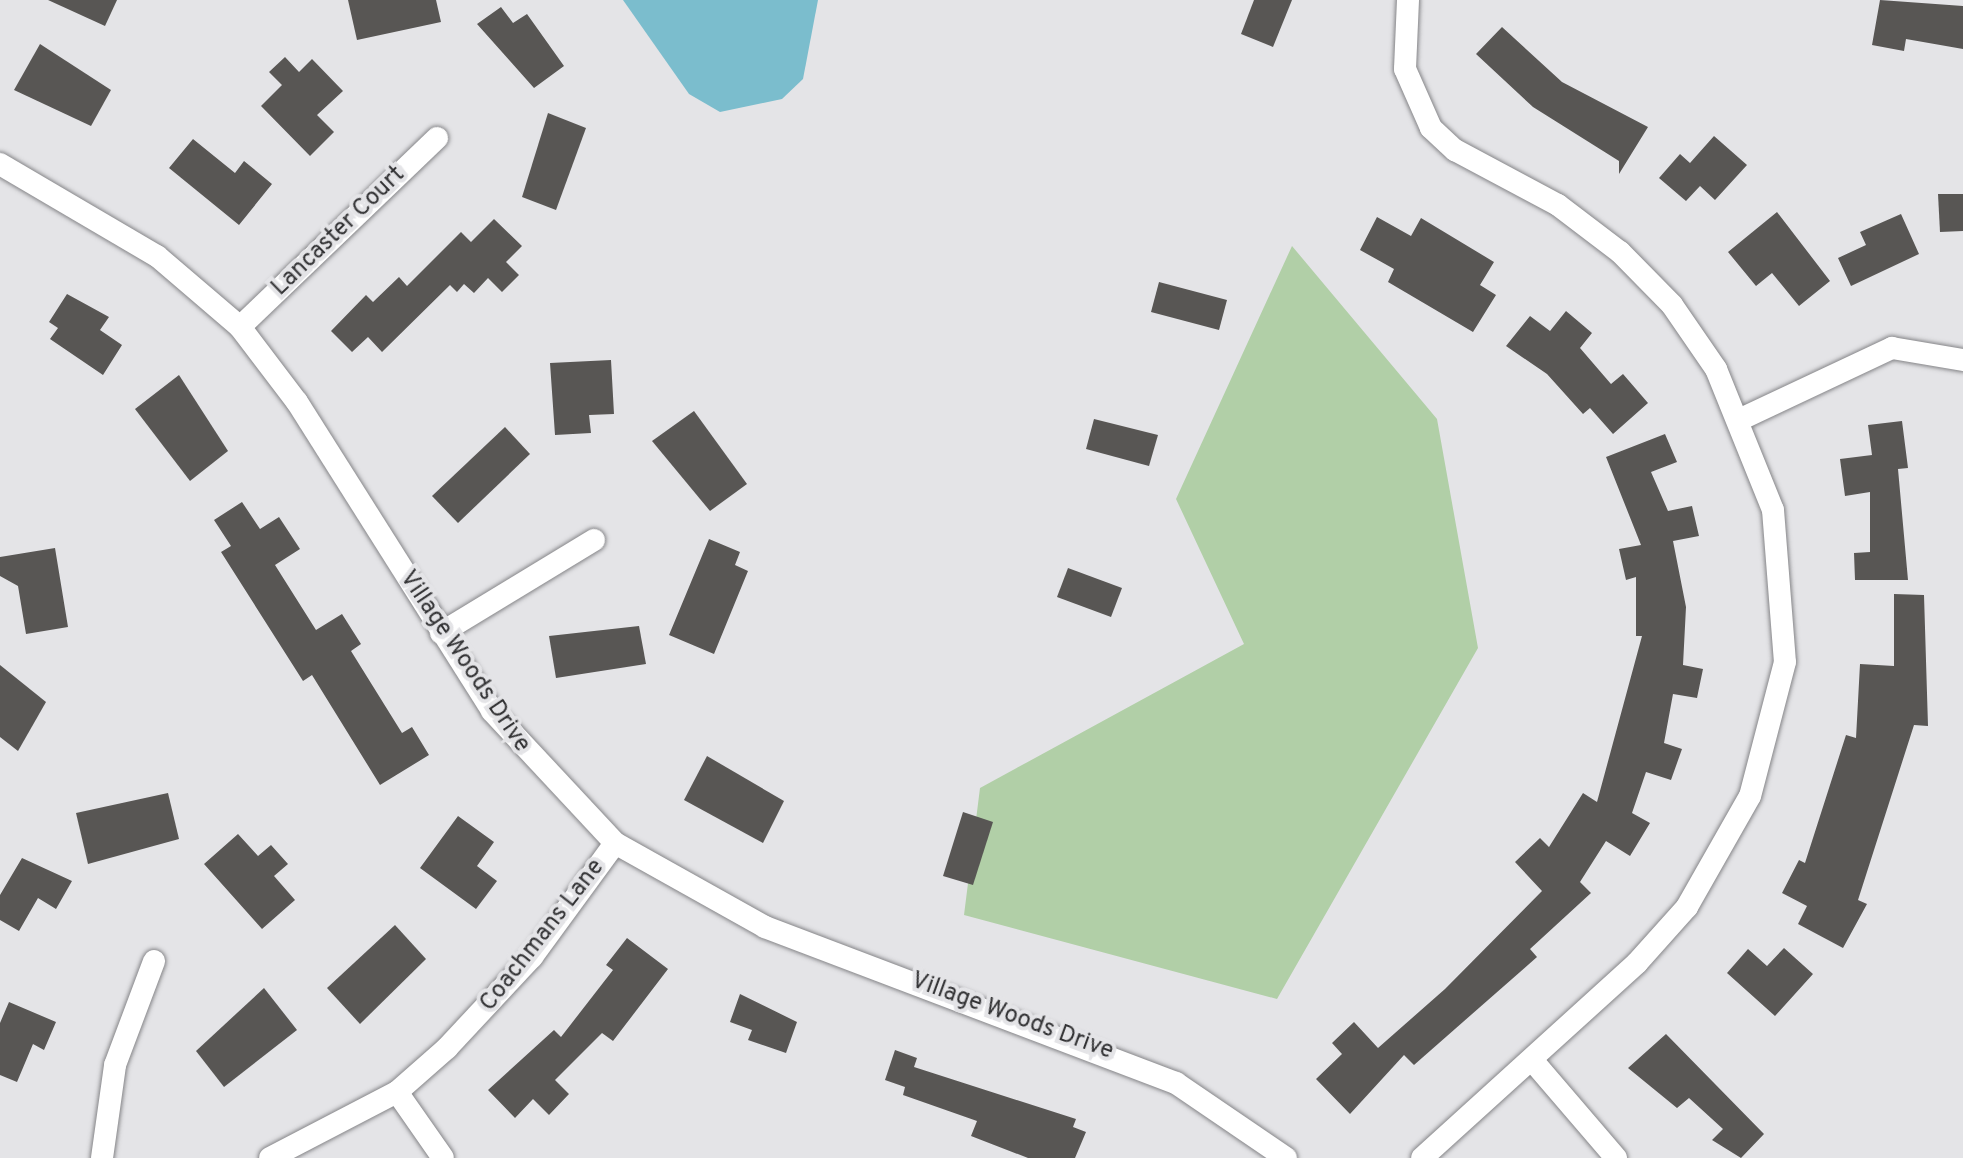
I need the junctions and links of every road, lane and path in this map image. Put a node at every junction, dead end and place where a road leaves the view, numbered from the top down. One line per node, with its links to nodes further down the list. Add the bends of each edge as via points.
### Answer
1 (1408, 0): 6 (street, via 1405,69 1431,128 1455,150 1558,205 1620,252 1672,305)
2 (437, 138): 4 (street, Lancaster Court)
3 (0, 164): 4 (street, Village Woods Drive, via 157,256)
4 (240, 327): 8 (street, Village Woods Drive, via 297,402)
5 (1963, 360): 6 (street, via 1892,348)
6 (1741, 419): 11 (street, via 1773,510 1784,585 1785,662 1771,736 1722,854 1687,907)
7 (594, 540): 8 (street)
8 (441, 633): 9 (street, Village Woods Drive, via 533,762)
9 (615, 843): 12 (street, Coachmans Lane, via 494,1002); 16 (street, Village Woods Drive, via 765,927 1101,1048 1176,1083)
10 (154, 961): 13 (street, via 115,1065)
11 (1532, 1060): 17 (street); 18 (street)
12 (397, 1092): 14 (street, Coachmans Lane); 15 (street)
13 (102, 1158)
14 (270, 1158)
15 (443, 1158)
16 (1286, 1158)
17 (1422, 1158)
18 (1616, 1158)

